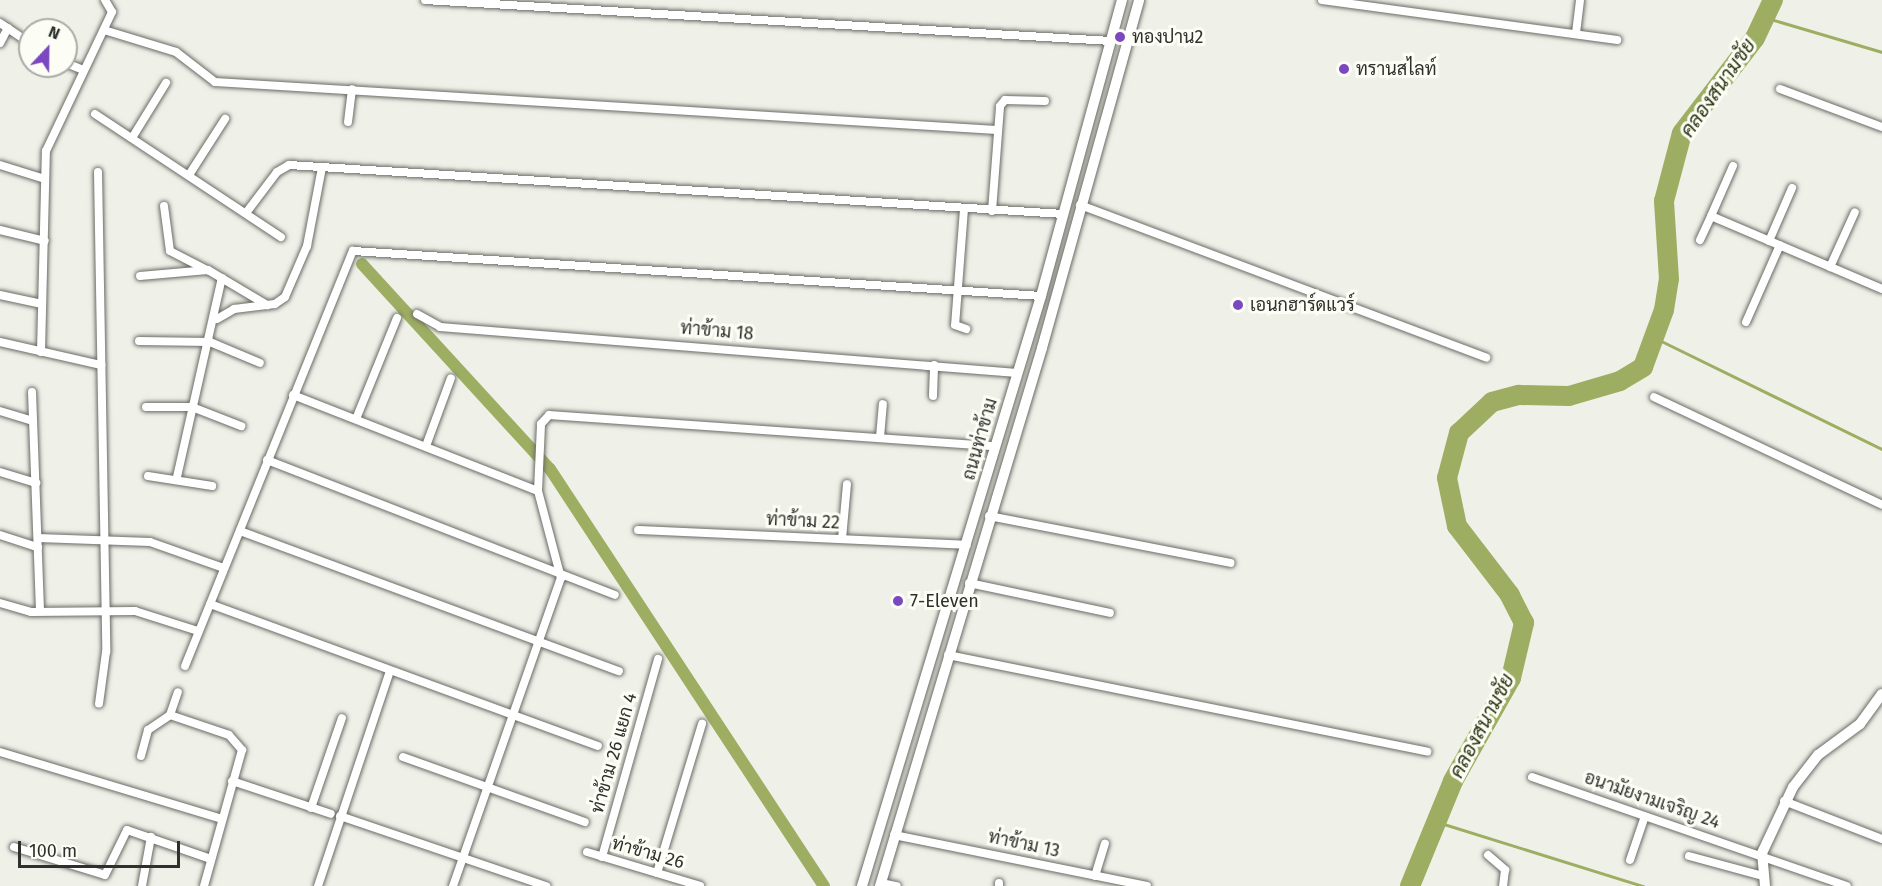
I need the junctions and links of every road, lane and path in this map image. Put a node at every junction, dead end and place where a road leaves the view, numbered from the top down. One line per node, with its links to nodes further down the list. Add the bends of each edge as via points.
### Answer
1 (105, 0): 8 (street, via 113,10)
2 (424, 0): 11 (street)
3 (1122, 0): 11 (street, ถนนท่าข้าม)
4 (1139, 0): 33 (street, ถนนท่าข้าม)
5 (1322, 0): 9 (street)
6 (1580, 0): 9 (street)
7 (4, 26): 10 (street); 13 (street)
8 (104, 30): 15 (street); 17 (street, via 176,52 215,82)
9 (1576, 33): 12 (street)
10 (18, 35)
11 (1111, 40): 39 (street, ถนนท่าข้าม)
12 (1617, 40)
13 (0, 44)
14 (78, 68): 15 (street)
15 (83, 70): 31 (street, via 48,141)
16 (166, 83): 25 (street)
17 (352, 89): 22 (street); 24 (street)
18 (1780, 89): 23 (street)
19 (1045, 101): 24 (street, via 1005,100)
20 (95, 114): 25 (street)
21 (225, 119): 30 (street)
22 (348, 123)
23 (1882, 127)
24 (997, 130): 36 (street)
25 (132, 138): 30 (street)
26 (0, 165): 31 (street)
27 (1733, 166): 40 (street)
28 (322, 167): 35 (street); 38 (street, via 282,168); 56 (street, via 308,246 285,297)
29 (98, 172): 68 (street)
30 (189, 175): 38 (street)
31 (45, 179): 44 (street)
32 (1792, 188): 45 (street)
33 (1080, 205): 66 (street); 95 (street, ถนนท่าข้าม)
34 (164, 206): 48 (street, via 170,251)
35 (964, 209): 36 (street); 51 (street)
36 (992, 211): 39 (street)
37 (1855, 212): 47 (street)
38 (246, 213): 42 (street)
39 (1063, 213): 54 (street, ถนนท่าข้าม)
40 (1711, 216): 43 (street); 45 (street)
41 (0, 231): 44 (street)
42 (281, 237)
43 (1700, 240)
44 (45, 241): 55 (street)
45 (1769, 241): 46 (street)
46 (1780, 245): 47 (street); 60 (street)
47 (1830, 267): 52 (street)
48 (208, 270): 49 (street); 50 (street)
49 (140, 276)
50 (222, 278): 56 (street); 59 (street)
51 (956, 286): 54 (street); 61 (street, via 954,325); 73 (street, via 360,249 353,251 338,280)
52 (1882, 289)
53 (0, 295): 55 (street)
54 (1041, 296): 70 (street, ถนนท่าข้าม)
55 (42, 304): 65 (street)
56 (267, 305): 59 (street, via 234,309)
57 (417, 314): 69 (street, ท่าข้าม 18, via 440,327)
58 (397, 318): 80 (street)
59 (216, 319): 64 (street)
60 (1746, 322)
61 (966, 329)
62 (139, 341): 64 (street)
63 (0, 342): 65 (street)
64 (210, 342): 67 (street); 78 (street)
65 (41, 352): 68 (street)
66 (1486, 358)
67 (260, 363)
68 (101, 365): 100 (street)
69 (934, 365): 70 (street, ท่าข้าม 18); 74 (street)
70 (1017, 373): 85 (street, ถนนท่าข้าม)
71 (451, 378): 84 (street)
72 (32, 392): 81 (street)
73 (293, 395): 80 (street); 86 (street)
74 (933, 396)
75 (1654, 397): 94 (street)
76 (883, 404): 83 (street)
77 (146, 407): 78 (street)
78 (192, 407): 82 (street); 89 (street)
79 (0, 411): 81 (street)
80 (356, 419): 84 (street)
81 (33, 421): 90 (street)
82 (241, 426)
83 (880, 437): 85 (street); 93 (street, via 557,413 541,424)
84 (426, 446): 93 (street)
85 (994, 446): 102 (street, ถนนท่าข้าม)
86 (267, 460): 97 (street); 105 (street)
87 (0, 472): 90 (street)
88 (148, 476): 89 (street)
89 (177, 477): 92 (street)
90 (36, 483): 101 (street)
91 (847, 484): 99 (street)
92 (212, 486)
93 (538, 491): 105 (street)
94 (1882, 505)
95 (989, 516): 103 (street); 106 (street, ถนนท่าข้าม)
96 (638, 530): 99 (street, ท่าข้าม 22)
97 (240, 531): 104 (street); 114 (street)
98 (0, 535): 101 (street)
99 (842, 539): 102 (street, ท่าข้าม 22)
100 (104, 541): 101 (street); 104 (street, via 150,542); 110 (street)
101 (38, 542): 111 (street)
102 (967, 545): 123 (street, ถนนท่าข้าม)
103 (1230, 563)
104 (224, 568): 109 (street)
105 (561, 578): 107 (street); 114 (street)
106 (969, 583): 112 (street); 115 (street, ถนนท่าข้าม)
107 (615, 595)
108 (0, 603): 111 (street)
109 (210, 604): 113 (street); 118 (street)
110 (105, 608): 111 (street); 113 (street); 122 (street)
111 (40, 611)
112 (1110, 613)
113 (198, 631): 117 (street)
114 (541, 642): 119 (street); 126 (street)
115 (948, 655): 124 (street, ถนนท่าข้าม); 131 (street)
116 (658, 659): 153 (street, ท่าข้าม 26 แยก 4)
117 (185, 666)
118 (390, 671): 126 (street); 139 (street)
119 (619, 671)
120 (178, 692): 125 (street)
121 (1882, 694): 137 (street, via 1860,724 1810,763)
122 (99, 704)
123 (916, 704): 124 (street); 166 (street, ถนนท่าข้าม)
124 (932, 708): 143 (street, ถนนท่าข้าม)
125 (170, 715): 132 (street, via 148,730); 135 (street, via 238,742 242,750)
126 (514, 716): 129 (street); 136 (street)
127 (342, 718): 138 (street)
128 (702, 724): 156 (street)
129 (598, 746)
130 (0, 752): 141 (street)
131 (1428, 752)
132 (141, 756)
133 (403, 757): 136 (street)
134 (1532, 777): 140 (street, อนามัยงามเจริญ 24)
135 (232, 781): 138 (street); 141 (street)
136 (488, 787): 142 (street); 151 (street)
137 (1784, 801): 145 (street); 149 (street)
138 (311, 808): 139 (street)
139 (335, 815): 151 (street); 162 (street)
140 (1645, 816): 149 (street, อนามัยงามเจริญ 24); 155 (street)
141 (219, 818): 154 (street)
142 (585, 822)
143 (894, 834): 157 (street, ท่าข้าม 13); 159 (street, ถนนท่าข้าม)
144 (151, 837): 147 (street, via 122,832 105,875); 154 (street); 160 (street)
145 (1882, 839)
146 (1105, 843): 157 (street)
147 (14, 847)
148 (587, 852): 153 (street, ท่าข้าม 26)
149 (1762, 854): 158 (street); 170 (street, อนามัยงามเจริญ 24)
150 (1488, 855): 169 (street, via 1505,870)
151 (463, 856): 163 (street); 164 (street)
152 (1689, 856): 158 (street)
153 (602, 857): 156 (street, ท่าข้าม 26)
154 (208, 858): 161 (street)
155 (1630, 860)
156 (657, 873): 165 (street, ท่าข้าม 26)
157 (1095, 876): 168 (street, ท่าข้าม 13)
158 (1764, 881)
159 (880, 884): 167 (street)
160 (142, 886)
161 (204, 886)
162 (318, 886)
163 (453, 886)
164 (546, 886)
165 (700, 886)
166 (862, 886)
167 (897, 886)
168 (1147, 886)
169 (1503, 886)
170 (1847, 886)

